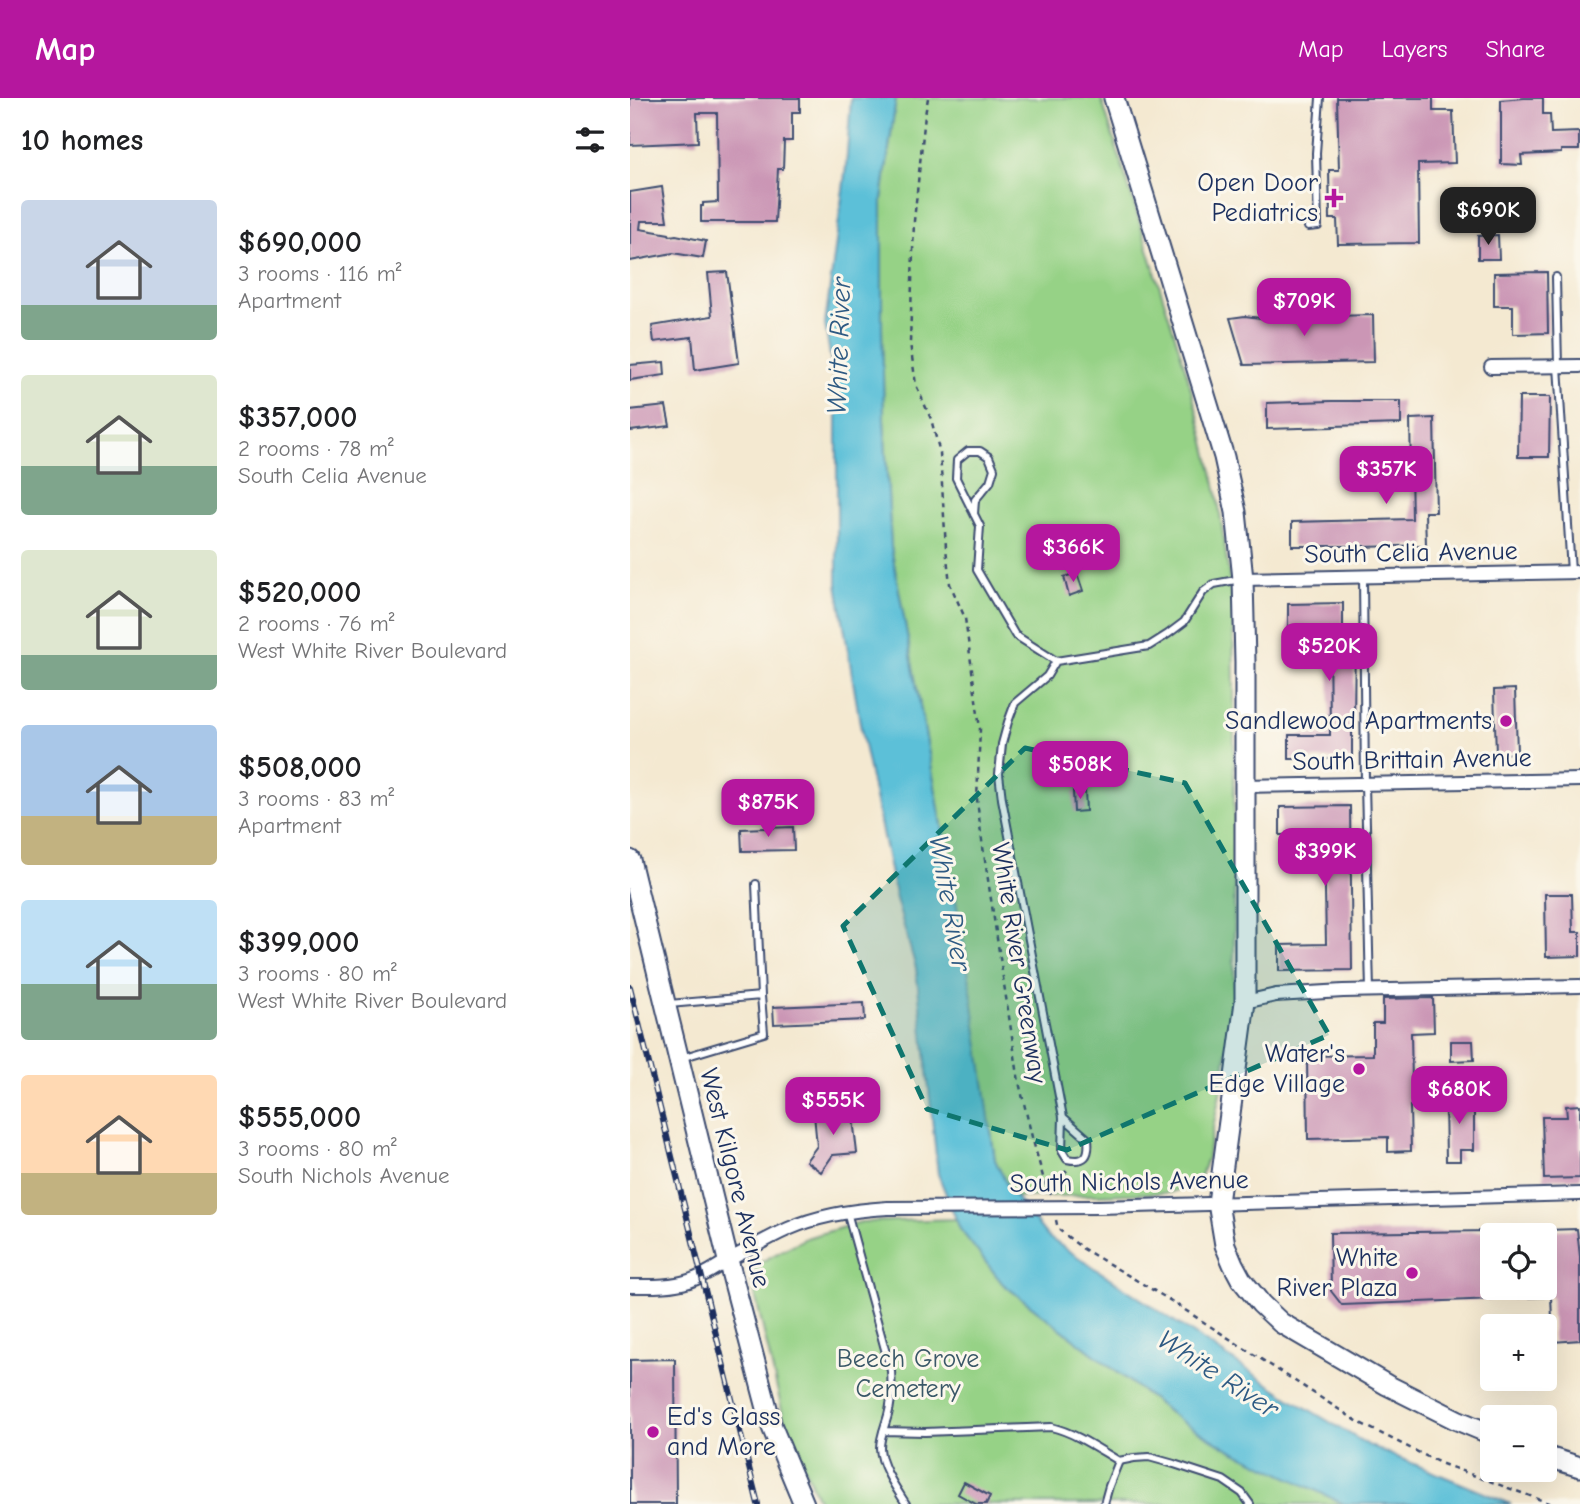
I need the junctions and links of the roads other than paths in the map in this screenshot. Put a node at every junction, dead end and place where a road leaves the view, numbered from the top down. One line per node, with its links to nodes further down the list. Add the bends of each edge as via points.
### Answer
1 (1114, 98): 11 (street, via 1224,457)
2 (1320, 98): 3 (lane, via 1318,226)
3 (1308, 227)
4 (1556, 277): 5 (lane)
5 (1558, 366): 6 (street); 7 (street); 9 (lane)
6 (1580, 366)
7 (1491, 367)
8 (974, 514): 8 (lane, via 956,478 957,460 968,451 989,457 994,470 975,500); 12 (lane, via 980,526 978,570 1015,635)
9 (1575, 572): 10 (street, South Celia Avenue)
10 (1363, 577): 11 (street, South Celia Avenue); 14 (lane)
11 (1243, 579): 12 (lane, via 1214,584 1203,592 1184,622 1149,646); 15 (street)
12 (1056, 661): 24 (lane, via 1047,676 1015,703 1002,744 999,774)
13 (1580, 780): 14 (street, South Brittain Avenue)
14 (1365, 784): 15 (street, South Brittain Avenue); 19 (lane)
15 (1244, 786): 21 (street)
16 (630, 860): 22 (street, West Kilgore Avenue)
17 (756, 884): 20 (lane)
18 (1580, 986): 19 (street)
19 (1370, 991): 21 (street, via 1276,995)
20 (761, 996): 22 (lane); 23 (lane, via 764,1033)
21 (1245, 1002): 26 (street)
22 (665, 1004): 23 (street, West Kilgore Avenue)
23 (679, 1058): 28 (street, West Kilgore Avenue)
24 (1063, 1117): 24 (lane, via 1062,1150 1067,1159 1077,1161 1089,1150 1088,1139)
25 (1580, 1194): 26 (street, South Nichols Avenue)
26 (1219, 1203): 27 (street, South Nichols Avenue, bridge); 31 (street, via 1233,1264 1271,1315 1387,1385)
27 (847, 1212): 28 (street, South Nichols Avenue, via 790,1228); 30 (lane, via 891,1371 889,1412)
28 (728, 1260): 29 (street, South Nichols Avenue, via 672,1285); 35 (street, West Kilgore Avenue, via 772,1427)
29 (630, 1286)
30 (883, 1430): 33 (lane, via 1051,1427); 36 (lane, via 881,1452)
31 (1480, 1430)
32 (1557, 1460): 34 (street)
33 (1119, 1461): 37 (lane); 38 (lane, via 1149,1457 1223,1480)
34 (1580, 1467)
35 (804, 1504)
36 (905, 1504)
37 (1104, 1504)
38 (1250, 1504)

